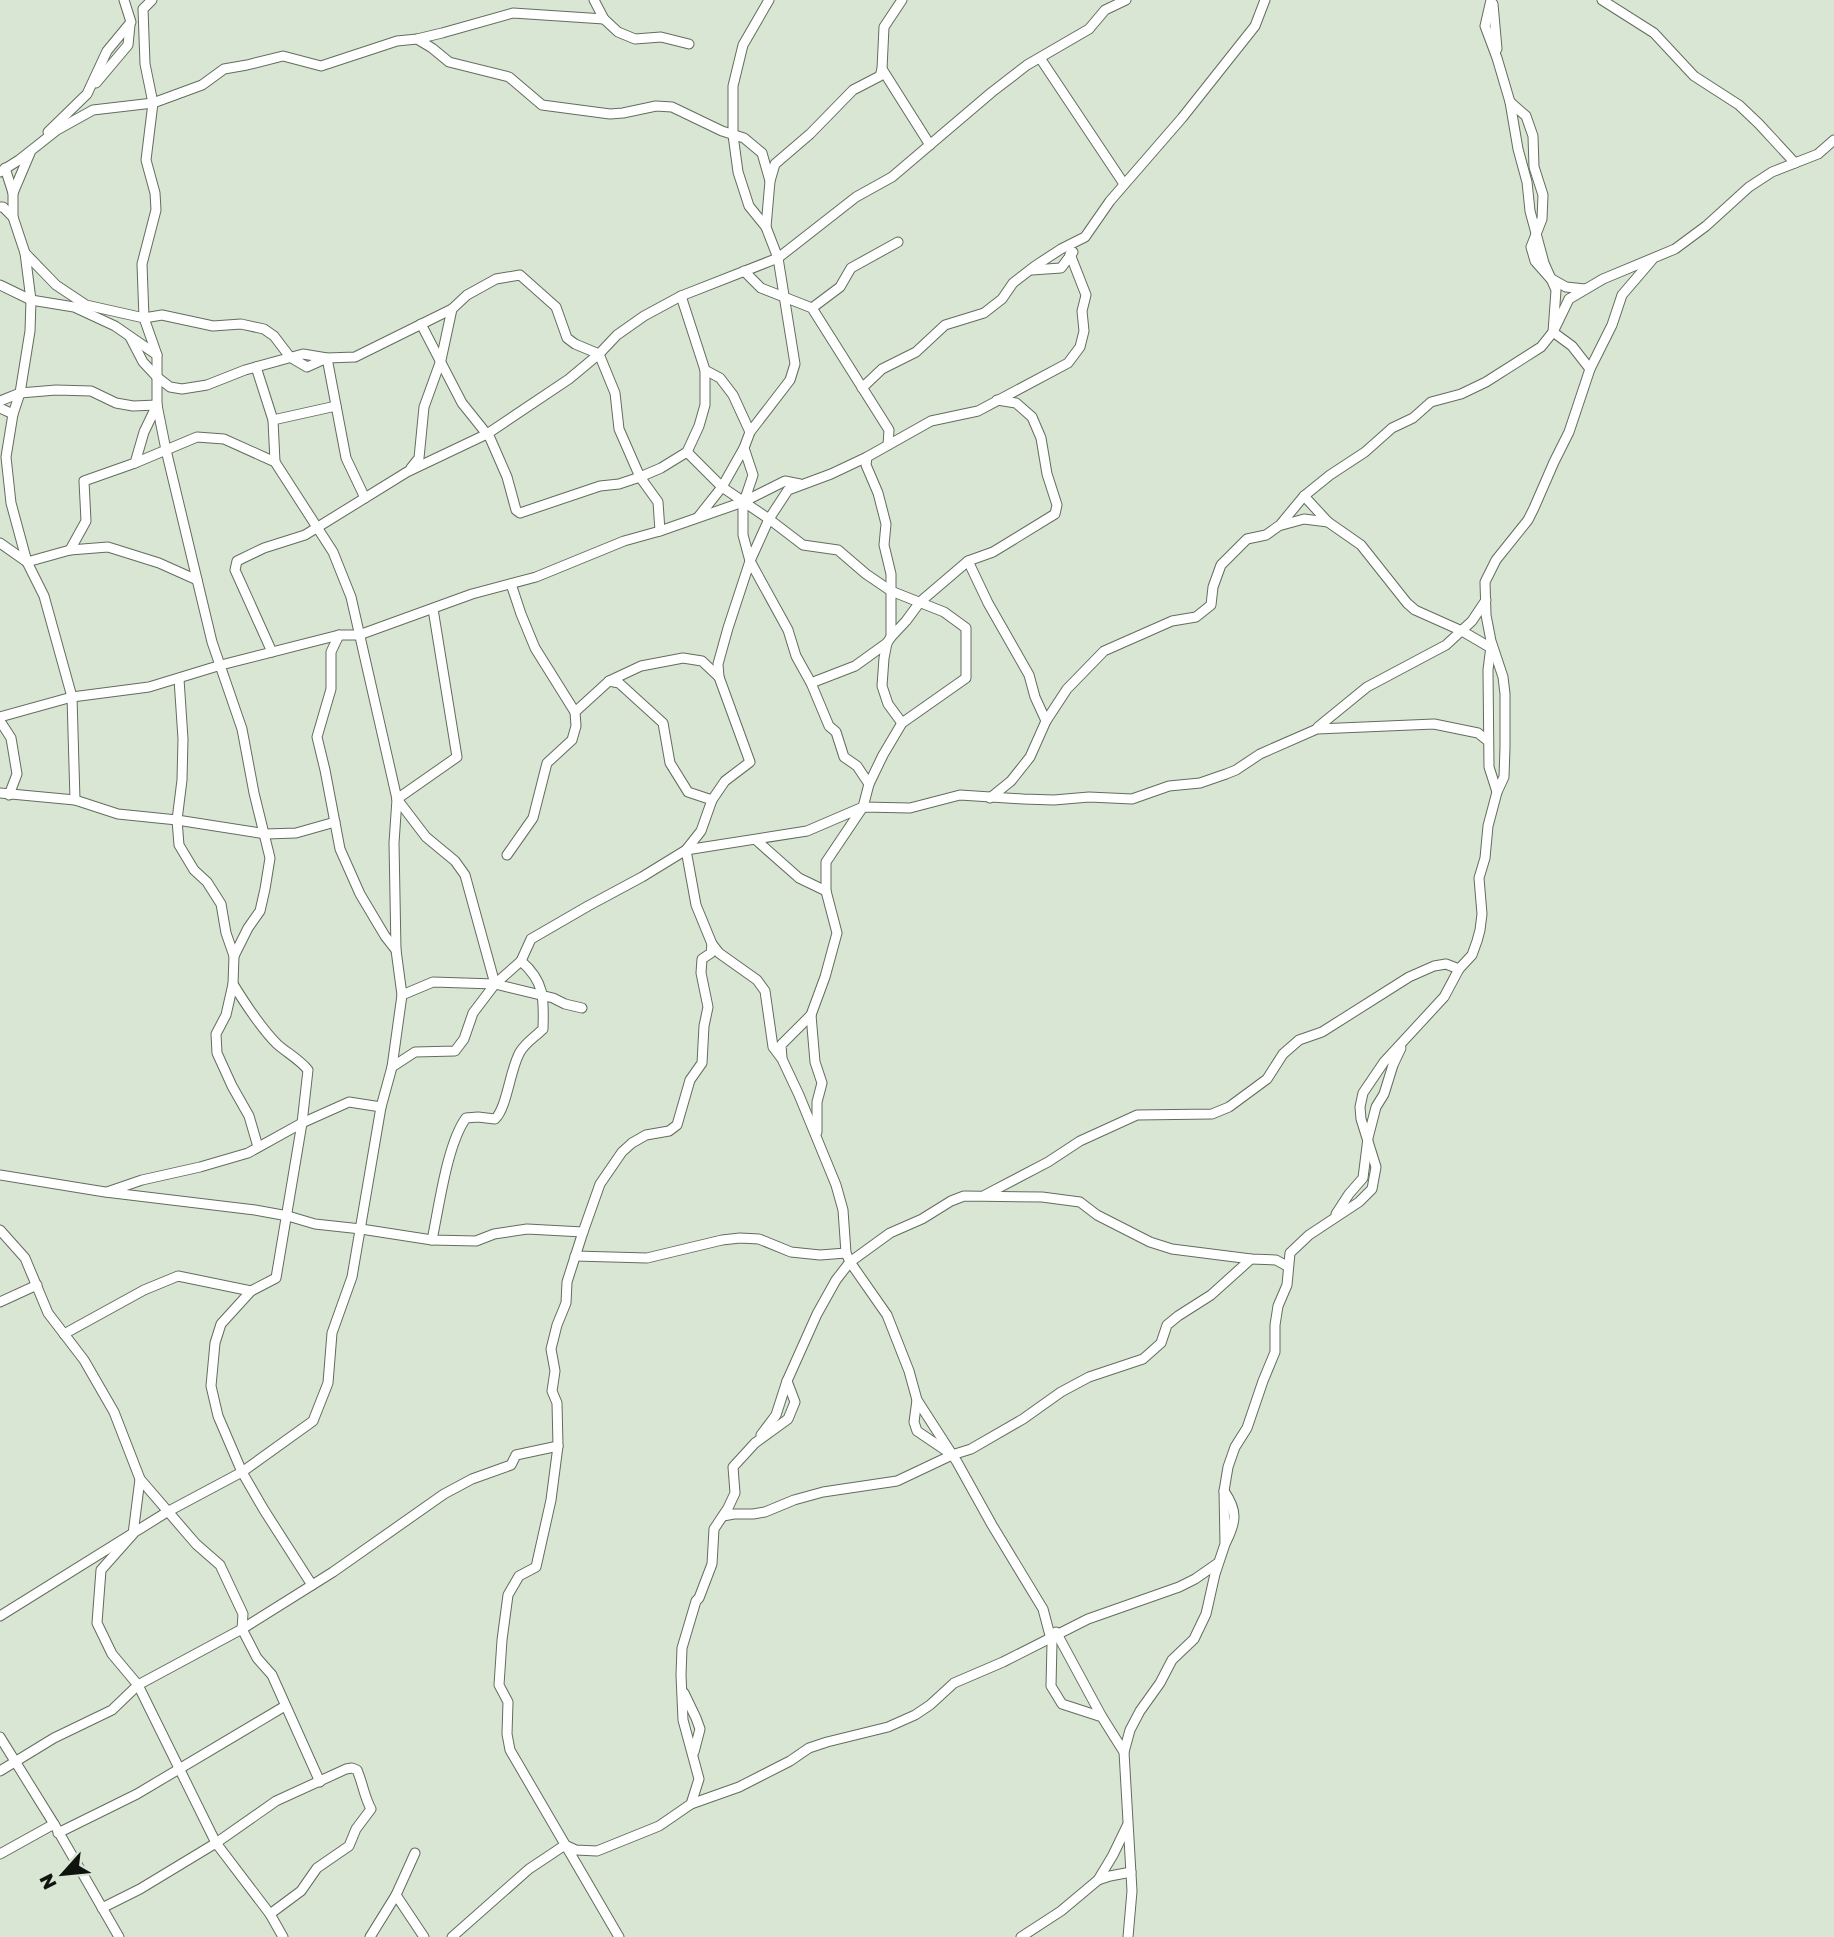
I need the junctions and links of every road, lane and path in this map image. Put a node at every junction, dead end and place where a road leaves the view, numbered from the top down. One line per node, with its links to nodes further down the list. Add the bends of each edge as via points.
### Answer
1 (124, 0): 12 (street)
2 (152, 0): 10 (street)
3 (594, 0): 11 (street)
4 (769, 0): 19 (street, via 743,45 733,86)
5 (902, 0): 16 (street, via 884,27)
6 (1126, 0): 15 (street)
7 (1265, 0): 26 (street, via 1255,26)
8 (1492, 0): 17 (street, via 1485,26)
9 (1602, 0): 23 (street, via 1654,33 1694,76 1739,105)
10 (143, 5): 12 (street); 18 (street, via 145,64)
11 (604, 19): 13 (street, via 513,13); 14 (street, via 635,39 661,37)
12 (131, 22): 22 (street, via 128,45)
13 (417, 39): 18 (street, via 321,66 283,56 223,69 202,85); 19 (street, via 449,62 509,77 542,105 610,114 672,107)
14 (690, 44)
15 (1040, 58): 21 (street); 26 (street)
16 (882, 69): 21 (street); 25 (street, via 880,76 853,90 775,164)
17 (1510, 102): 32 (street); 32 (street, via 1526,116 1533,135 1534,167 1543,195)
18 (153, 103): 22 (street, via 93,110); 48 (street, via 146,160 156,210 142,264)
19 (733, 135): 25 (street, via 762,153); 30 (street, via 749,206)
20 (1834, 140): 23 (street, via 1818,155)
21 (930, 145): 36 (street)
22 (31, 151): 24 (street); 27 (street)
23 (1795, 163): 37 (street, via 1749,187 1706,226)
24 (3, 170): 27 (street)
25 (770, 181): 30 (street)
26 (1124, 184): 31 (street)
27 (13, 194): 29 (street)
28 (0, 207): 29 (street)
29 (13, 217): 34 (street)
30 (766, 227): 36 (street)
31 (1085, 237): 35 (street); 39 (street)
32 (1536, 237): 40 (street)
33 (898, 242): 46 (street, via 851,268 840,287)
34 (25, 253): 45 (street); 48 (street, via 55,285 86,305)
35 (1070, 254): 39 (street, via 1061,268); 63 (street, via 1086,295 1080,348 1068,363)
36 (778, 258): 38 (street); 44 (street)
37 (1652, 260): 42 (street); 58 (street, via 1622,295)
38 (744, 271): 43 (street); 44 (street, via 761,288)
39 (1029, 271): 61 (street, via 984,313 945,325 916,352 882,369)
40 (1550, 278): 42 (street, via 1566,287); 50 (street, via 1556,290)
41 (0, 285): 45 (street)
42 (1586, 289): 50 (street, via 1569,299)
43 (681, 296): 52 (street, via 626,328); 59 (street)
44 (786, 298): 46 (street); 70 (street, via 795,364 790,380)
45 (31, 300): 51 (street, via 74,307); 62 (street)
46 (812, 308): 61 (street)
47 (452, 309): 49 (street); 52 (street, via 496,279 520,275 556,307 567,338); 56 (street)
48 (144, 318): 53 (street); 54 (street, via 162,315 213,326 242,324 264,329)
49 (421, 324): 55 (street, via 355,357); 56 (street)
50 (1553, 332): 58 (street, via 1572,346); 83 (street, via 1541,347 1486,382 1431,402)
51 (130, 337): 53 (street); 60 (street)
52 (599, 354): 71 (street); 80 (street, via 615,393 619,429)
53 (157, 355): 60 (street)
54 (290, 357): 55 (street); 57 (street)
55 (327, 358): 66 (street)
56 (441, 360): 71 (street, via 462,403); 79 (street, via 425,407 419,458)
57 (256, 367): 60 (street, via 182,390); 69 (street)
58 (1590, 369): 100 (street, via 1569,432 1534,508 1485,582)
59 (705, 370): 70 (street, via 720,378 733,395); 75 (street, via 705,405)
60 (157, 377): 65 (street)
61 (862, 388): 72 (street, via 889,430)
62 (20, 393): 64 (street); 65 (street, via 91,391 116,403); 68 (street)
63 (996, 400): 72 (street, via 978,411 931,421); 95 (street, via 1016,403 1031,417 1041,438 1057,505 1055,513 1034,527)
64 (0, 401)
65 (157, 405): 74 (street); 78 (street)
66 (336, 406): 69 (street); 84 (street, via 346,458)
67 (0, 408): 68 (street)
68 (13, 414): 96 (street, via 6,457 11,503)
69 (273, 420): 77 (street)
70 (750, 432): 73 (street)
71 (487, 434): 79 (street); 80 (street, via 520,513 600,485)
72 (888, 445): 76 (street)
73 (744, 448): 82 (street); 85 (street, via 752,475)
74 (166, 450): 77 (street, via 197,437 224,439); 78 (street); 97 (street)
75 (687, 452): 80 (street); 82 (street)
76 (867, 457): 81 (street); 99 (street, via 886,524 884,545)
77 (275, 462): 90 (street)
78 (135, 463): 93 (street, via 84,481 86,521)
79 (407, 472): 84 (street)
80 (640, 477): 91 (street, via 658,502)
81 (800, 484): 85 (street, via 786,481); 87 (street, via 788,490)
82 (722, 487): 85 (street); 86 (street)
83 (1304, 496): 88 (street); 89 (street)
84 (365, 498): 90 (street)
85 (743, 502): 86 (street); 87 (street); 94 (street, via 743,535)
86 (699, 516): 91 (street)
87 (769, 519): 94 (street); 99 (street, via 803,545 838,551)
88 (1328, 522): 89 (street, via 1304,519); 103 (street, via 1361,545 1415,610)
89 (1280, 525): 117 (street, via 1266,535 1247,539 1221,565 1211,606 1196,617 1172,621 1104,650 1067,689)
90 (317, 528): 105 (street, via 352,597); 108 (street, via 237,561 235,570)
91 (660, 531): 98 (street)
92 (0, 543): 96 (street)
93 (70, 550): 96 (street); 97 (street, via 108,547)
94 (750, 561): 110 (street, via 718,664); 113 (street)
95 (968, 561): 101 (street); 117 (street, via 1030,676)
96 (27, 562): 114 (street, via 44,596)
97 (197, 580): 109 (street)
98 (511, 584): 102 (street); 115 (street, via 535,648)
99 (891, 591): 101 (street); 106 (street)
100 (1486, 600): 103 (street); 107 (street)
101 (920, 602): 106 (street); 118 (street, via 966,628 966,678)
102 (433, 609): 105 (street); 125 (street, via 457,757)
103 (1462, 631): 107 (street); 119 (street, via 1446,645 1367,687)
104 (339, 635): 105 (street); 108 (street); 130 (street, via 331,652 331,688 317,737)
105 (359, 635): 125 (street)
106 (889, 640): 113 (street, via 855,666); 118 (street, via 882,686)
107 (1491, 644): 120 (street); 122 (street, via 1505,694 1504,776)
108 (272, 652): 109 (street)
109 (221, 665): 111 (street); 131 (street, via 242,729)
110 (719, 677): 112 (street, via 702,661 683,658 641,666); 127 (street, via 750,762 725,781)
111 (179, 678): 114 (street); 129 (street, via 183,739)
112 (609, 681): 115 (street); 127 (street, via 618,682 663,723 670,763 688,792)
113 (811, 683): 121 (street, via 844,757)
114 (72, 698): 116 (street); 126 (street)
115 (575, 712): 134 (street, via 572,740 547,763 533,818)
116 (0, 718): 123 (street, via 10,738 17,774)
117 (1046, 721): 124 (street, via 1030,757)
118 (902, 723): 121 (street)
119 (1317, 729): 120 (street, via 1434,724 1478,733); 124 (street, via 1226,774 1132,799)
120 (1488, 741): 122 (street, via 1489,767)
121 (869, 784): 128 (street)
122 (1497, 792): 140 (street, via 1479,878 1480,930 1472,955)
123 (5, 794): 126 (street)
124 (990, 798): 128 (street, via 960,795 911,808)
125 (397, 799): 137 (street); 142 (street, via 465,876)
126 (75, 800): 129 (street, via 118,814)
127 (712, 800): 133 (street, via 701,831)
128 (863, 807): 132 (street, via 807,831); 135 (street, via 826,862)
129 (177, 820): 131 (street); 138 (street, via 179,845 221,904)
130 (335, 822): 131 (street, via 296,833); 137 (street, via 340,849 360,894)
131 (266, 834): 138 (street, via 270,858 260,911)
132 (756, 840): 133 (street); 135 (street, via 799,878)
133 (686, 850): 136 (street, via 696,905); 139 (street, via 531,939)
134 (507, 855)
135 (826, 891): 146 (street, via 837,933)
136 (712, 944): 148 (street, via 765,991 773,1047); 161 (street, via 711,953 702,959 708,1007 702,1063 690,1080 677,1125 646,1135 622,1152 600,1184)
137 (396, 950): 143 (street)
138 (234, 956): 141 (street)
139 (521, 961): 142 (street); 144 (street, via 533,972)
140 (1459, 969): 147 (street, via 1444,997); 157 (street, via 1446,964 1409,977 1322,1032 1299,1040 1267,1079 1229,1107 1212,1114 1137,1115 1080,1141)
141 (233, 984): 151 (street, via 277,1044 308,1070); 154 (street, via 216,1034 217,1053 249,1116)
142 (495, 984): 143 (street, via 433,982); 144 (street); 149 (street, via 473,1013 464,1039 454,1051 415,1052)
143 (402, 995): 149 (street)
144 (544, 996): 145 (street); 162 (street, via 543,1029 518,1054 501,1113 495,1119 466,1118 461,1125)
145 (582, 1008)
146 (811, 1015): 148 (street, via 781,1045); 152 (street, via 815,1062 822,1083)
147 (1405, 1039): 153 (street); 153 (street, via 1363,1093 1361,1119)
148 (782, 1059): 152 (street)
149 (392, 1067): 150 (street)
150 (381, 1107): 151 (street, via 349,1102); 159 (street)
151 (302, 1123): 154 (street); 158 (street)
152 (817, 1138): 164 (street, via 843,1210)
153 (1368, 1138): 166 (street, via 1376,1167 1372,1189 1309,1235 1290,1253)
154 (258, 1147): 156 (street)
155 (0, 1175): 156 (street)
156 (105, 1192): 158 (street)
157 (981, 1197): 164 (street, via 964,1196); 165 (street, via 1080,1202 1150,1242)
158 (288, 1216): 159 (street, via 315,1224); 168 (street, via 276,1278)
159 (361, 1228): 162 (street); 174 (street, via 352,1277 332,1334 328,1383 313,1421)
160 (0, 1230): 167 (street, via 25,1258)
161 (583, 1232): 162 (street, via 527,1229 476,1241); 163 (street)
162 (432, 1240)
163 (575, 1256): 164 (street, via 647,1258 740,1238 759,1239 792,1252); 172 (street, via 551,1349)
164 (848, 1257): 171 (street, via 887,1315); 177 (street, via 787,1381 794,1402 789,1419 755,1443 733,1467 736,1493)
165 (1251, 1259): 166 (street, via 1276,1260); 173 (street, via 1211,1295 1167,1325 1161,1343 1143,1359 1089,1377 971,1449)
166 (1287, 1266): 179 (street, via 1287,1285 1275,1325 1275,1352 1227,1467 1225,1544)
167 (37, 1284): 169 (street); 170 (street, via 48,1313)
168 (251, 1291): 170 (street, via 178,1276); 174 (street, via 221,1324 211,1386 218,1416)
169 (0, 1302)
170 (64, 1334): 175 (street, via 114,1412)
171 (917, 1400): 173 (street); 173 (street, via 916,1431)
172 (558, 1446): 180 (street, via 516,1455 511,1465 444,1494); 197 (street, via 536,1567 519,1576 508,1595 499,1685 508,1702 510,1750)
173 (952, 1455): 177 (street, via 897,1481 823,1492 765,1512); 183 (street, via 1043,1609)
174 (242, 1472): 176 (street); 180 (street)
175 (140, 1479): 176 (street); 178 (street)
176 (167, 1512): 178 (street); 182 (street, via 220,1565 243,1614)
177 (723, 1516): 193 (street, via 714,1529 712,1564 682,1648 683,1720 699,1779)
178 (132, 1534): 181 (street); 184 (street, via 101,1570 97,1623 112,1654)
179 (1219, 1562): 183 (street, via 1179,1587 1088,1619); 188 (street, via 1206,1614 1194,1639 1172,1660 1140,1711)
180 (312, 1585): 182 (street)
181 (0, 1616)
182 (242, 1629): 184 (street); 185 (street, via 272,1675)
183 (1054, 1637): 186 (street); 186 (street, via 1051,1686 1062,1704); 193 (street, via 954,1683 915,1715 809,1748 739,1787)
184 (138, 1685): 189 (street, via 111,1710); 190 (street)
185 (285, 1706): 190 (street); 192 (street)
186 (1102, 1717): 188 (street)
187 (0, 1737): 189 (street)
188 (1124, 1752): 194 (street)
189 (15, 1762): 191 (street); 195 (street)
190 (180, 1769): 195 (street, via 137,1794); 196 (street)
191 (0, 1771)
192 (320, 1782): 196 (street, via 276,1801); 204 (street, via 345,1769 357,1770 371,1809 349,1846 317,1868 301,1891)
193 (691, 1804): 197 (street, via 659,1826 597,1851)
194 (1128, 1825): 200 (street); 201 (street)
195 (56, 1829): 199 (street); 203 (street)
196 (216, 1843): 203 (street); 204 (street)
197 (565, 1845): 209 (street, via 529,1869); 210 (street)
198 (415, 1853): 202 (street)
199 (0, 1854)
200 (1130, 1872): 201 (street); 212 (street)
201 (1098, 1880): 211 (street)
202 (396, 1895): 207 (street); 208 (street)
203 (102, 1908): 205 (street)
204 (270, 1914): 206 (street)
205 (118, 1937)
206 (283, 1937)
207 (370, 1937)
208 (424, 1937)
209 (452, 1937)
210 (619, 1937)
211 (1021, 1937)
212 (1128, 1937)

